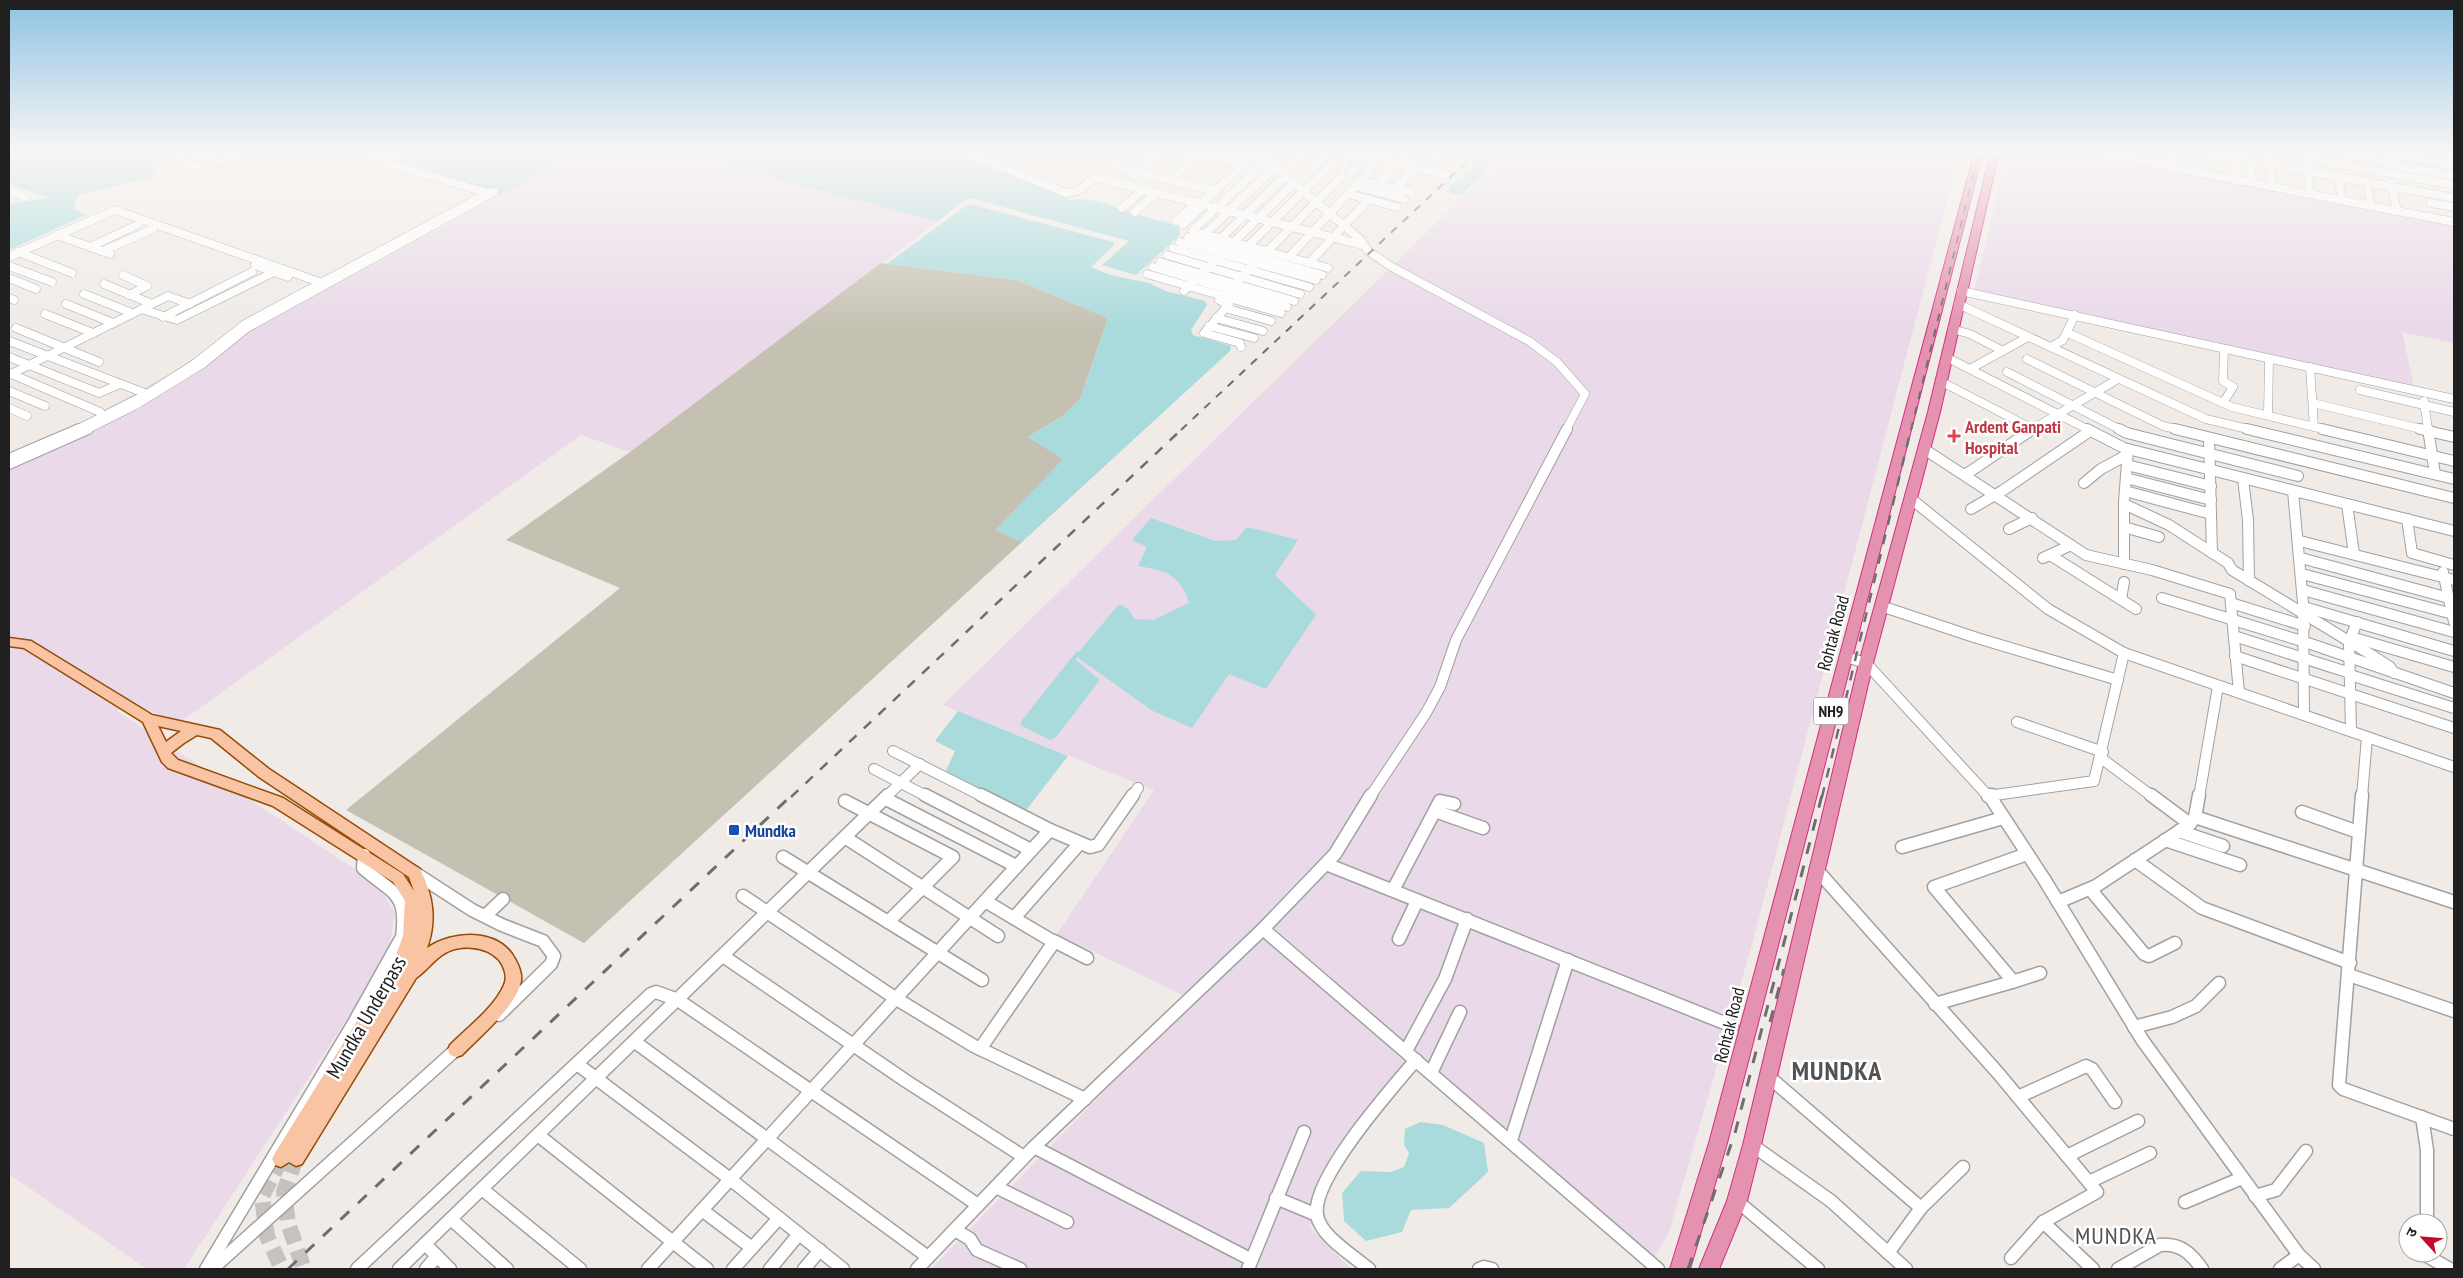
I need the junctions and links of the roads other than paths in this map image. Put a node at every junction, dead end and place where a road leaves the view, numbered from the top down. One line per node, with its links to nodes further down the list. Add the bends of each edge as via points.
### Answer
1 (112, 211): 19 (street)
2 (117, 211): 22 (street)
3 (459, 211): 79 (street)
4 (1190, 211): 26 (street)
5 (1194, 211): 30 (street)
6 (1215, 211): 34 (street)
7 (1230, 211): 21 (street); 36 (street)
8 (1249, 211): 21 (street)
9 (1266, 211): 24 (street)
10 (1283, 211): 27 (street)
11 (1308, 211): 32 (street)
12 (1326, 211): 20 (street)
13 (1333, 211): 20 (street)
14 (1357, 211): 31 (street)
15 (1964, 211): 60 (highway, Rohtak Road / NH9)
16 (1980, 211): 65 (highway, NH9)
17 (2408, 211): 28 (street)
18 (2416, 211): 23 (street)
19 (105, 212): 25 (street); 37 (street)
20 (1330, 214): 31 (street); 35 (street)
21 (1245, 215): 24 (street); 39 (street)
22 (132, 216): 25 (street); 38 (street)
23 (2454, 216)
24 (1259, 218): 27 (street); 43 (street)
25 (125, 219): 29 (street)
26 (1176, 221)
27 (1272, 222): 32 (street); 45 (street)
28 (2454, 222)
29 (140, 224): 33 (street); 46 (street)
30 (1183, 224)
31 (1343, 225): 40 (street); 44 (street)
32 (1293, 227): 35 (street); 52 (street)
33 (153, 229): 41 (street); 46 (street, via 107,253)
34 (1192, 232): 36 (street); 48 (street)
35 (1312, 232): 40 (street); 54 (street)
36 (1205, 234): 39 (street)
37 (57, 235): 46 (street); 49 (street)
38 (192, 236): 41 (street); 61 (street)
39 (1221, 238): 43 (street)
40 (1332, 238): 44 (street); 57 (street)
41 (184, 240): 69 (street)
42 (1180, 242): 50 (street)
43 (1235, 242): 45 (street); 48 (street)
44 (1363, 245): 275 (street, via 1392,267 1529,341 1557,362 1585,394 1456,640 1440,686 1426,713 1380,780 1339,849)
45 (1248, 246): 52 (street)
46 (90, 247)
47 (1173, 248): 55 (street)
48 (1228, 248): 50 (street); 52 (street)
49 (18, 252): 53 (street); 67 (street)
50 (1222, 254): 55 (street); 58 (street)
51 (1167, 255): 62 (street)
52 (1266, 255): 54 (street); 58 (street); 58 (street, via 1319,278)
53 (9, 257)
54 (1289, 257): 57 (street)
55 (1216, 260): 62 (street); 66 (street)
56 (1160, 262): 71 (street)
57 (1310, 263): 64 (street)
58 (1257, 264): 66 (street)
59 (9, 266): 76 (street)
60 (1950, 266): 65 (highway); 221 (highway, Rohtak Road / NH9)
61 (283, 267): 69 (street); 79 (street)
62 (1208, 267): 71 (street); 73 (street)
63 (1153, 268): 75 (street)
64 (1328, 268)
65 (1966, 269): 88 (highway, NH9)
66 (1251, 271): 73 (street); 80 (street)
67 (72, 272)
68 (252, 272): 92 (street)
69 (274, 272): 79 (street); 100 (street, via 179,320)
70 (1147, 274): 82 (street)
71 (1202, 274): 75 (street); 77 (street)
72 (124, 275): 86 (street, via 147,286)
73 (1244, 277): 77 (street); 85 (street)
74 (9, 278): 81 (street)
75 (1196, 280): 82 (street); 83 (street)
76 (52, 282)
77 (1237, 283): 83 (street); 89 (street)
78 (104, 284): 86 (street)
79 (320, 286): 136 (street, via 245,324 197,362); 162 (street, via 246,328 204,363 134,406)
80 (1309, 287)
81 (36, 289)
82 (1187, 289): 87 (street)
83 (1230, 290): 87 (street); 93 (street)
84 (84, 294): 96 (street)
85 (1300, 294)
86 (129, 295): 91 (street)
87 (1224, 296): 94 (street, via 1219,301 1229,304); 97 (street)
88 (1959, 297): 99 (street); 106 (highway, NH9); 110 (street)
89 (1294, 301)
90 (66, 304): 103 (street)
91 (152, 304): 92 (street, via 168,296); 95 (street)
92 (190, 304): 100 (street)
93 (1287, 307)
94 (1225, 308): 101 (street); 102 (street)
95 (141, 309): 96 (street); 100 (street)
96 (132, 313): 103 (street)
97 (1281, 313)
98 (45, 314): 108 (street)
99 (2075, 315): 109 (street); 116 (street)
100 (163, 317)
101 (1216, 318): 104 (street); 107 (street)
102 (1272, 321)
103 (113, 323): 108 (street)
104 (1210, 326): 111 (street); 114 (street, via 1204,333 1240,343)
105 (16, 328): 113 (street)
106 (1952, 329): 117 (street, via 1968,333); 120 (highway, NH9)
107 (1263, 331)
108 (93, 333): 113 (street)
109 (2068, 333): 115 (street); 138 (street)
110 (2028, 337): 115 (street); 117 (street)
111 (1254, 338)
112 (9, 341): 118 (street)
113 (64, 347): 118 (street); 123 (street)
114 (1241, 347)
115 (2050, 347): 129 (street)
116 (2224, 348): 121 (street); 138 (street, via 2223,381 2233,387)
117 (2003, 351): 126 (street)
118 (46, 356): 124 (street); 131 (street)
119 (9, 357): 124 (street)
120 (1946, 357): 126 (street); 130 (highway, NH9)
121 (2269, 358): 125 (street); 147 (street)
122 (2027, 359): 135 (street)
123 (99, 362)
124 (28, 365): 128 (street); 131 (street, via 99,393)
125 (2310, 367): 134 (street); 139 (street)
126 (1970, 369): 146 (street)
127 (2008, 372): 142 (street)
128 (10, 374): 144 (street)
129 (2118, 379): 135 (street); 159 (street, via 2213,421)
130 (1940, 381): 150 (street); 155 (highway, NH9)
131 (120, 384): 136 (street)
132 (2360, 390): 140 (street)
133 (9, 391): 141 (street)
134 (2423, 392): 137 (street); 140 (street)
135 (2095, 393): 142 (street); 154 (street, via 2160,425)
136 (147, 394): 160 (street, via 65,436)
137 (2454, 399)
138 (2223, 403): 147 (street)
139 (2313, 403): 149 (street); 152 (street)
140 (2425, 405): 145 (street); 152 (street)
141 (45, 406)
142 (2074, 406): 146 (street); 157 (street, via 2125,432)
143 (9, 408): 148 (street)
144 (100, 412)
145 (2454, 412)
146 (2059, 414): 150 (street); 151 (street)
147 (2268, 415): 149 (street)
148 (28, 416)
149 (2314, 427): 158 (street)
150 (2032, 430): 166 (street)
151 (2090, 431): 156 (street); 176 (street)
152 (2429, 431): 153 (street); 158 (street)
153 (2454, 437)
154 (2209, 438): 157 (street); 168 (street)
155 (1924, 449): 166 (street); 177 (highway, NH9)
156 (2128, 452): 163 (street); 164 (street); 172 (street)
157 (2209, 454): 164 (street); 167 (street)
158 (2433, 456): 161 (street); 165 (street)
159 (2368, 458): 165 (street); 168 (street)
160 (9, 459)
161 (2454, 461)
162 (9, 464)
163 (2126, 465): 169 (street); 173 (street)
164 (2210, 471): 170 (street); 173 (street)
165 (2435, 474): 171 (street)
166 (1965, 475): 176 (street)
167 (2298, 476)
168 (2372, 477): 178 (street)
169 (2126, 478): 174 (street); 179 (street)
170 (2243, 479): 175 (street); 200 (street, via 2248,520)
171 (2454, 479)
172 (2084, 483)
173 (2210, 486): 179 (street)
174 (2125, 491): 180 (street); 183 (street)
175 (2293, 491): 181 (street); 190 (street)
176 (1998, 496): 182 (street); 184 (street)
177 (1910, 498): 207 (highway, NH9); 219 (street, via 2048,609)
178 (2454, 498)
179 (2211, 500): 183 (street)
180 (2124, 504): 186 (street); 192 (street, via 2169,525)
181 (2347, 504): 185 (street); 193 (street)
182 (1971, 509)
183 (2211, 514): 192 (street)
184 (2032, 518): 187 (street); 191 (street)
185 (2407, 519): 188 (street); 195 (street, via 2412,553)
186 (2124, 527): 189 (street); 196 (street)
187 (2008, 529)
188 (2454, 530)
189 (2160, 537)
190 (2300, 541): 193 (street); 194 (street)
191 (2071, 545): 196 (street, via 2086,555); 205 (street, via 2046,557)
192 (2212, 553): 200 (street)
193 (2354, 554): 199 (street)
194 (2301, 558): 198 (street); 204 (street)
195 (2440, 562): 197 (street); 199 (street)
196 (2124, 564): 206 (street, via 2229,594)
197 (2454, 566)
198 (2302, 574): 202 (street); 210 (street)
199 (2449, 578): 204 (street)
200 (2249, 581): 209 (street)
201 (2124, 582): 205 (street)
202 (2303, 590): 209 (street); 213 (street)
203 (2162, 598): 211 (street)
204 (2449, 598): 210 (street)
205 (2121, 599): 208 (street)
206 (2231, 603): 209 (street); 211 (street)
207 (1881, 606): 224 (highway, NH9); 229 (street)
208 (2136, 609)
209 (2305, 617): 212 (street); 215 (street); 217 (street)
210 (2453, 618)
211 (2233, 619): 214 (street); 217 (street)
212 (2357, 622): 215 (street); 218 (street)
213 (2454, 632)
214 (2234, 636): 220 (street); 223 (street)
215 (2350, 639): 222 (street); 225 (street); 226 (street)
216 (9, 642): 236 (main road, via 27,644)
217 (2305, 642): 222 (street); 223 (street)
218 (2454, 650)
219 (2124, 653): 229 (street); 230 (street)
220 (2235, 656): 228 (street); 231 (street)
221 (1846, 657): 224 (street); 250 (highway, Rohtak Road / NH9)
222 (2350, 658): 226 (street); 227 (street)
223 (2306, 659): 227 (street); 228 (street)
224 (1866, 663): 251 (highway, NH9); 252 (street)
225 (2454, 668)
226 (2394, 673): 232 (street)
227 (2350, 674): 233 (street); 234 (street)
228 (2305, 679): 233 (street); 235 (street)
229 (2118, 680): 244 (street)
230 (2218, 686): 231 (street); 260 (street)
231 (2239, 693): 235 (street)
232 (2454, 693)
233 (2350, 694): 238 (street); 240 (street)
234 (2454, 708)
235 (2304, 715): 240 (street)
236 (148, 719): 239 (main road); 243 (main road)
237 (2017, 722): 244 (street)
238 (2454, 728)
239 (195, 730): 243 (main road, via 170,744); 280 (main road, via 216,734 264,773)
240 (2351, 731): 241 (street)
241 (2367, 736): 246 (street); 264 (street)
242 (893, 751): 245 (street)
243 (164, 752): 272 (main road, Mundka Underpass, via 173,764 278,802)
244 (2102, 755): 252 (street, via 2092,782); 260 (street)
245 (920, 764): 248 (street); 262 (street)
246 (2454, 766)
247 (874, 769): 248 (street)
248 (902, 783): 253 (street); 270 (street)
249 (1138, 788): 267 (street, via 1101,842 1090,847)
250 (1810, 788): 251 (highway); 395 (highway, Rohtak Road / NH9, via 1718,1144)
251 (1834, 796): 278 (highway, NH9)
252 (1988, 796): 259 (street)
253 (886, 798): 258 (street); 277 (street)
254 (844, 801): 258 (street)
255 (1454, 804): 256 (street, via 1440,801)
256 (1435, 811): 261 (street); 284 (street)
257 (2302, 812): 264 (street)
258 (870, 815): 265 (street); 282 (street, via 952,856 952,860)
259 (2003, 818): 269 (street); 271 (street)
260 (2193, 821): 263 (street); 279 (street)
261 (1483, 828)
262 (1050, 830): 267 (street); 270 (street)
263 (2178, 831): 266 (street); 268 (street)
264 (2358, 832): 279 (street)
265 (846, 838): 281 (street); 282 (street)
266 (2165, 840): 274 (street); 276 (street)
267 (1079, 844): 294 (street)
268 (2223, 846)
269 (1902, 848)
270 (1031, 850): 277 (street)
271 (2027, 854): 289 (street); 310 (street, via 1934,887)
272 (364, 855): 308 (main road, Mundka Underpass, via 398,878 412,900 411,936 399,966 288,1159); 376 (street, via 363,868 393,889 401,900 402,937 356,1022 262,1171)
273 (783, 857): 281 (street)
274 (2135, 860): 283 (street); 306 (street, via 2202,908)
275 (1326, 864): 284 (street); 297 (street)
276 (2240, 865)
277 (1016, 866): 287 (street)
278 (1816, 869): 314 (street); 326 (highway, NH9)
279 (2356, 870): 290 (street); 306 (street)
280 (415, 873): 292 (street); 308 (main road, via 428,916 421,945)
281 (809, 874): 291 (street); 296 (street)
282 (923, 888): 293 (street); 296 (street)
283 (2090, 889): 289 (street); 301 (street, via 2144,954 2149,956)
284 (1393, 890): 288 (street)
285 (743, 896): 291 (street)
286 (503, 899): 292 (street)
287 (985, 901): 293 (street); 294 (street)
288 (1417, 901): 295 (street); 299 (street)
289 (2058, 902): 318 (street)
290 (2454, 902)
291 (767, 914): 303 (street); 312 (street)
292 (485, 916): 322 (street, via 543,941 554,956 545,972)
293 (969, 918): 298 (street); 302 (street)
294 (1014, 918): 300 (street)
295 (1467, 919): 305 (street); 323 (street)
296 (888, 922): 302 (street)
297 (1263, 929): 323 (street); 330 (street)
298 (998, 936)
299 (1399, 940)
300 (1054, 941): 304 (street); 321 (street)
301 (2175, 943)
302 (937, 953): 309 (street); 312 (street)
303 (723, 956): 313 (street); 320 (street)
304 (1087, 958)
305 (1568, 960): 317 (street); 338 (street)
306 (2349, 969): 315 (street); 332 (street, via 2339,1085)
307 (2040, 973): 310 (street)
308 (408, 976): 322 (main road, via 432,953 464,941 494,946 507,956 514,974 512,985 505,997)
309 (982, 980)
310 (2012, 982): 314 (street)
311 (2219, 983): 318 (street, via 2196,1006 2172,1017)
312 (895, 998): 320 (street); 321 (street)
313 (678, 1000): 319 (street); 324 (street, via 653,992); 328 (street)
314 (1935, 1004): 329 (street)
315 (2454, 1011)
316 (1460, 1012): 325 (street)
317 (1732, 1026)
318 (2134, 1027): 345 (street)
319 (635, 1042): 327 (street); 337 (street)
320 (853, 1044): 328 (street); 341 (street)
321 (980, 1049): 330 (street)
322 (456, 1050): 377 (street)
323 (1411, 1056): 325 (street); 358 (street, via 1349,1144 1320,1194 1315,1207)
324 (576, 1064): 327 (street); 378 (street)
325 (1432, 1073): 338 (street)
326 (1769, 1077): 339 (highway, NH9); 355 (street)
327 (596, 1079): 336 (street); 346 (street)
328 (812, 1089): 337 (street); 354 (street)
329 (2018, 1097): 331 (street, via 2086,1066 2092,1069); 343 (street)
330 (1085, 1099): 341 (street)
331 (2115, 1102)
332 (2422, 1117): 334 (street); 357 (street, via 2427,1150)
333 (2138, 1121): 343 (street)
334 (2454, 1129)
335 (1304, 1132): 351 (street)
336 (538, 1135): 349 (street); 365 (street)
337 (767, 1139): 346 (street); 372 (street)
338 (1511, 1140): 394 (street)
339 (1752, 1145): 352 (highway, NH9); 369 (street, via 1831,1201)
340 (2306, 1151): 350 (street, via 2276,1190)
341 (1029, 1152): 348 (street); 374 (street)
342 (2150, 1153): 347 (street)
343 (2067, 1156): 347 (street)
344 (1963, 1167): 355 (street)
345 (2242, 1178): 350 (street); 353 (street)
346 (730, 1179): 356 (street); 359 (street)
347 (2089, 1182): 362 (street, via 2096,1194)
348 (996, 1187): 354 (street); 361 (street)
349 (482, 1189): 360 (street); 383 (street)
350 (2255, 1196): 370 (street)
351 (1276, 1198): 358 (street); 374 (street)
352 (1737, 1201): 396 (highway, NH9); 397 (street)
353 (2185, 1202)
354 (978, 1205): 363 (street)
355 (1921, 1208): 369 (street)
356 (702, 1210): 365 (street); 367 (street)
357 (2427, 1213)
358 (1317, 1216): 391 (street, via 1337,1243)
359 (778, 1218): 364 (street); 367 (street)
360 (451, 1219): 366 (street); 382 (street)
361 (1067, 1222)
362 (2043, 1222): 373 (street); 399 (street)
363 (955, 1230): 372 (street); 390 (street, via 970,1239 978,1250)
364 (799, 1234): 368 (street); 386 (street)
365 (673, 1243): 375 (street); 384 (street)
366 (425, 1244): 371 (street); 379 (street)
367 (752, 1248): 385 (street)
368 (820, 1250): 387 (street); 388 (street)
369 (1888, 1253): 398 (street)
370 (2299, 1255): 402 (street); 403 (street)
371 (437, 1256): 380 (street); 381 (street)
372 (928, 1257): 389 (street)
373 (2010, 1258)
374 (1249, 1264)
375 (700, 1267)
376 (206, 1269)
377 (212, 1269)
378 (357, 1269)
379 (399, 1269)
380 (426, 1269)
381 (450, 1269)
382 (507, 1269)
383 (580, 1269)
384 (648, 1269)
385 (733, 1269)
386 (770, 1269)
387 (804, 1269)
388 (843, 1269)
389 (917, 1269)
390 (1020, 1269)
391 (1369, 1269)
392 (1480, 1269): 393 (street)
393 (1492, 1269)
394 (1658, 1269)
395 (1680, 1269)
396 (1708, 1269)
397 (1818, 1269)
398 (1906, 1269)
399 (2093, 1269)
400 (2118, 1269): 401 (street, via 2166,1244 2187,1250)
401 (2202, 1269)
402 (2280, 1269)
403 (2314, 1269)

